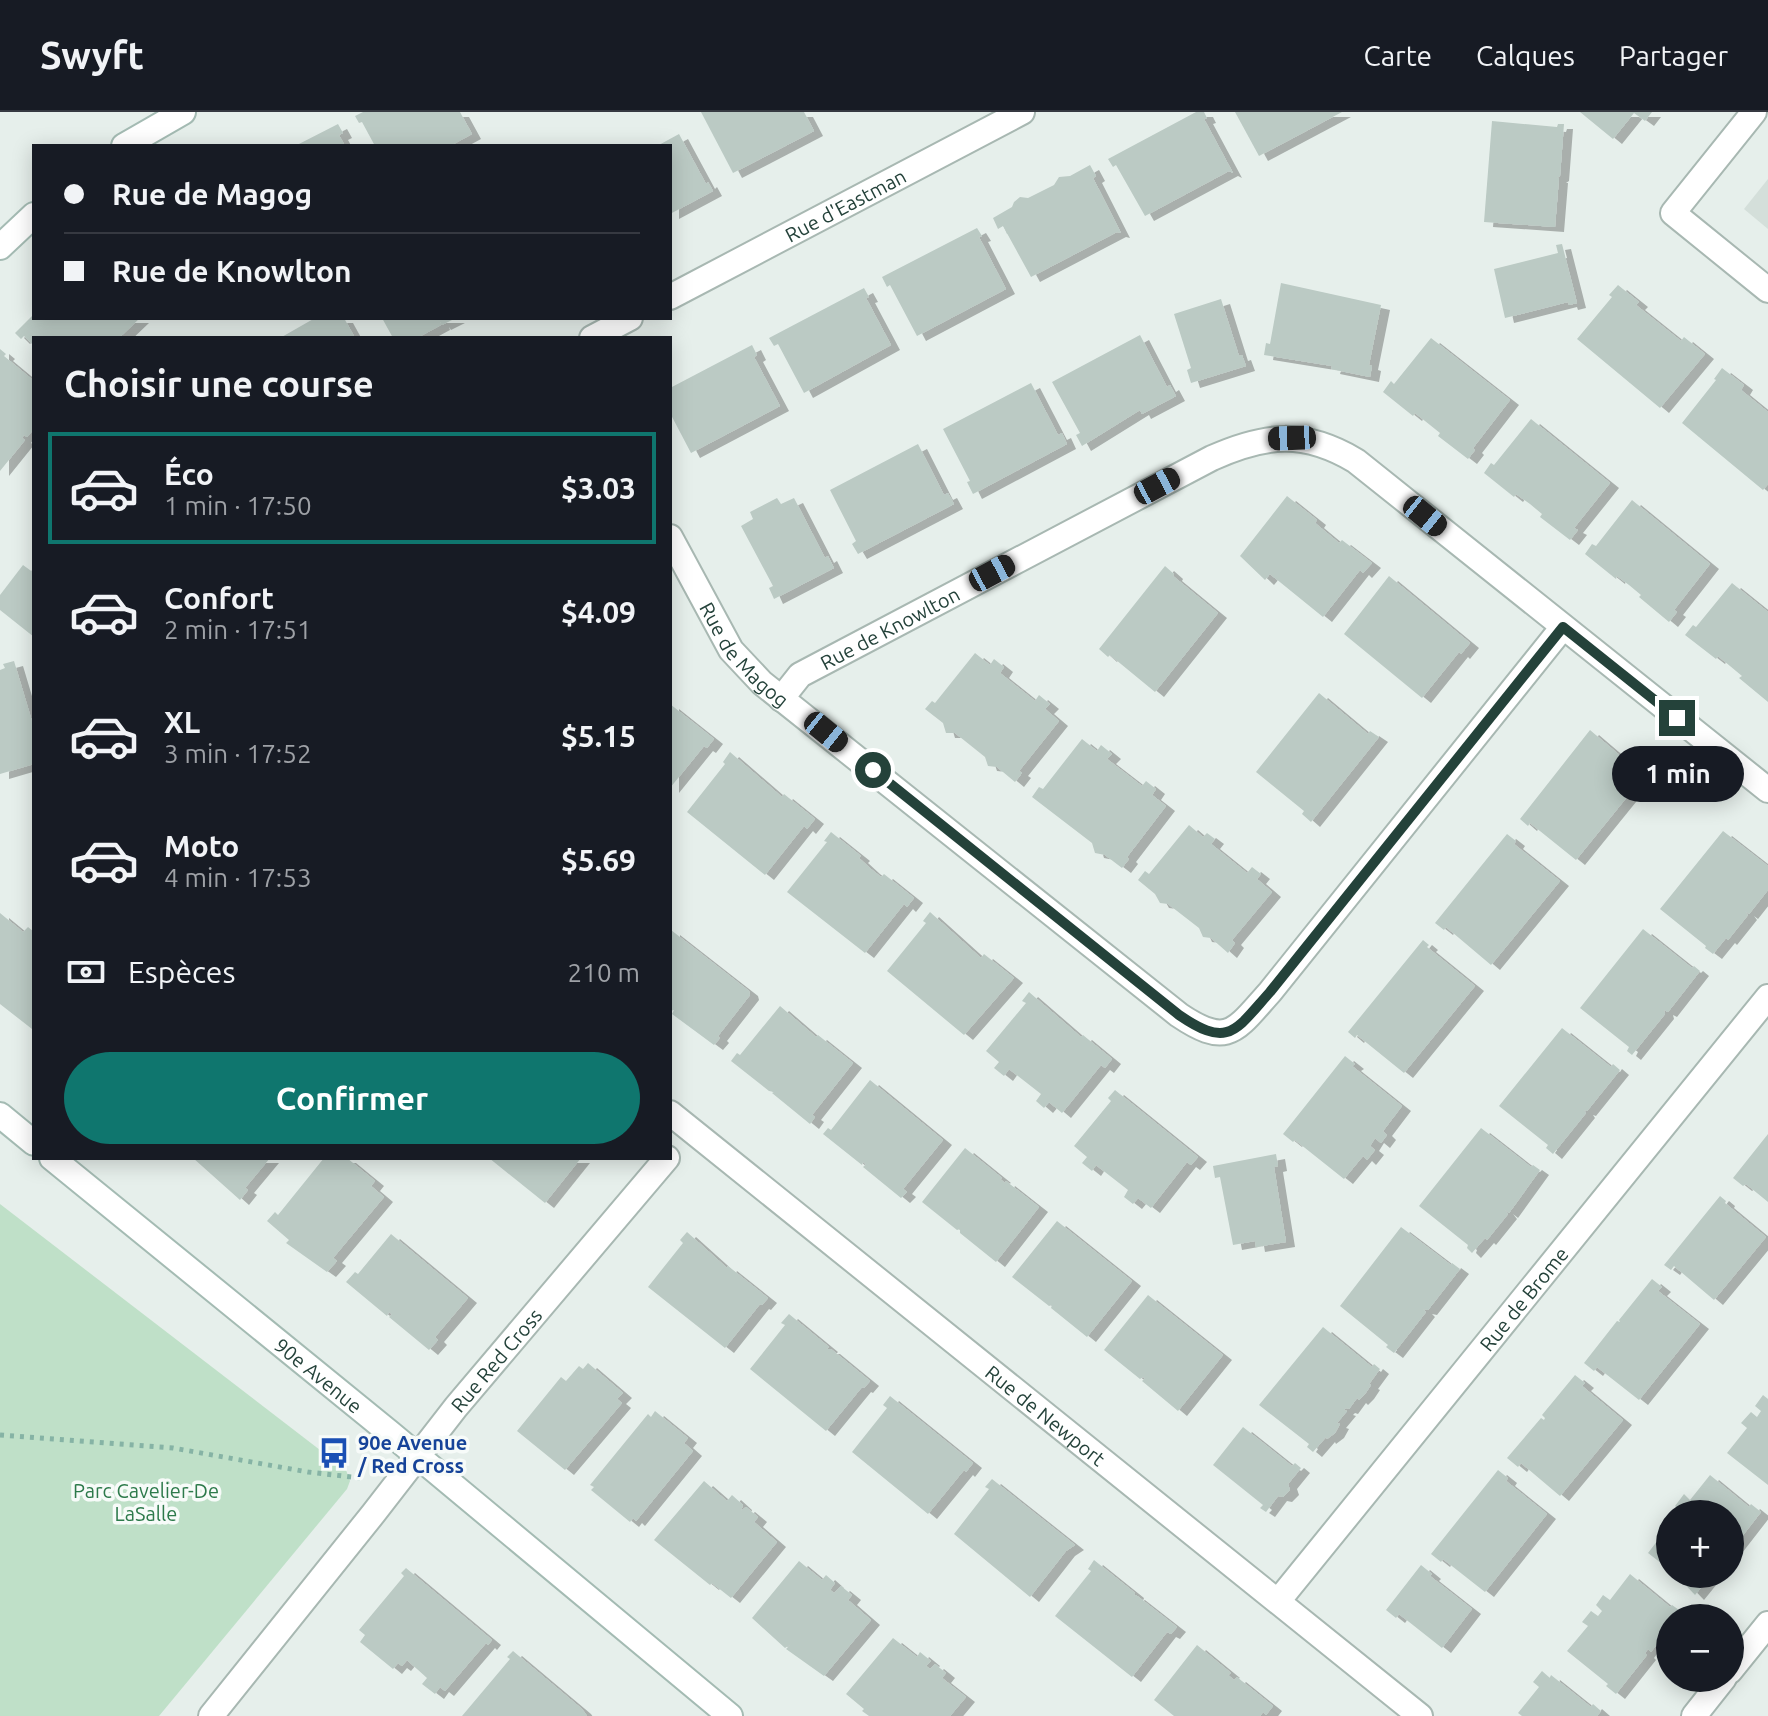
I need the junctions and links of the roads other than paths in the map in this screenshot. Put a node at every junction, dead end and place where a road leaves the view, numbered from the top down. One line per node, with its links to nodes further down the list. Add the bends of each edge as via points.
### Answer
1 (183, 112): 4 (street)
2 (1022, 112): 8 (street, Rue d'Eastman)
3 (1754, 112): 7 (street, via 1673,213)
4 (127, 144)
5 (32, 217): 6 (street)
6 (0, 247)
7 (1768, 290)
8 (672, 296)
9 (626, 320): 10 (street)
10 (596, 336)
11 (672, 541): 13 (street, Rue de Magog, via 731,650)
12 (1563, 627): 13 (street, Rue de Knowlton, via 1356,461 1314,441 1267,439 1212,458 800,675); 13 (street, Rue de Magog, via 1270,992 1238,1026 1224,1033 1209,1033 1179,1015); 14 (street, Rue de Knowlton)
13 (781, 699)
14 (1768, 790)
15 (1768, 997): 24 (street, Rue de Brome)
16 (0, 1115): 19 (street)
17 (672, 1115): 18 (street, Rue de Newport)
18 (691, 1130): 20 (street, Rue Red Cross); 24 (street, Rue de Newport)
19 (32, 1141)
20 (672, 1152)
21 (54, 1160): 23 (street, 90e Avenue)
22 (666, 1160): 23 (street, Rue Red Cross)
23 (418, 1457): 28 (street, Rue Red Cross); 29 (street, 90e Avenue)
24 (1279, 1600): 30 (street, Rue de Newport)
25 (1768, 1624): 26 (street)
26 (1744, 1654)
27 (1713, 1692): 31 (street)
28 (211, 1716)
29 (730, 1716)
30 (1420, 1716)
31 (1694, 1716)

